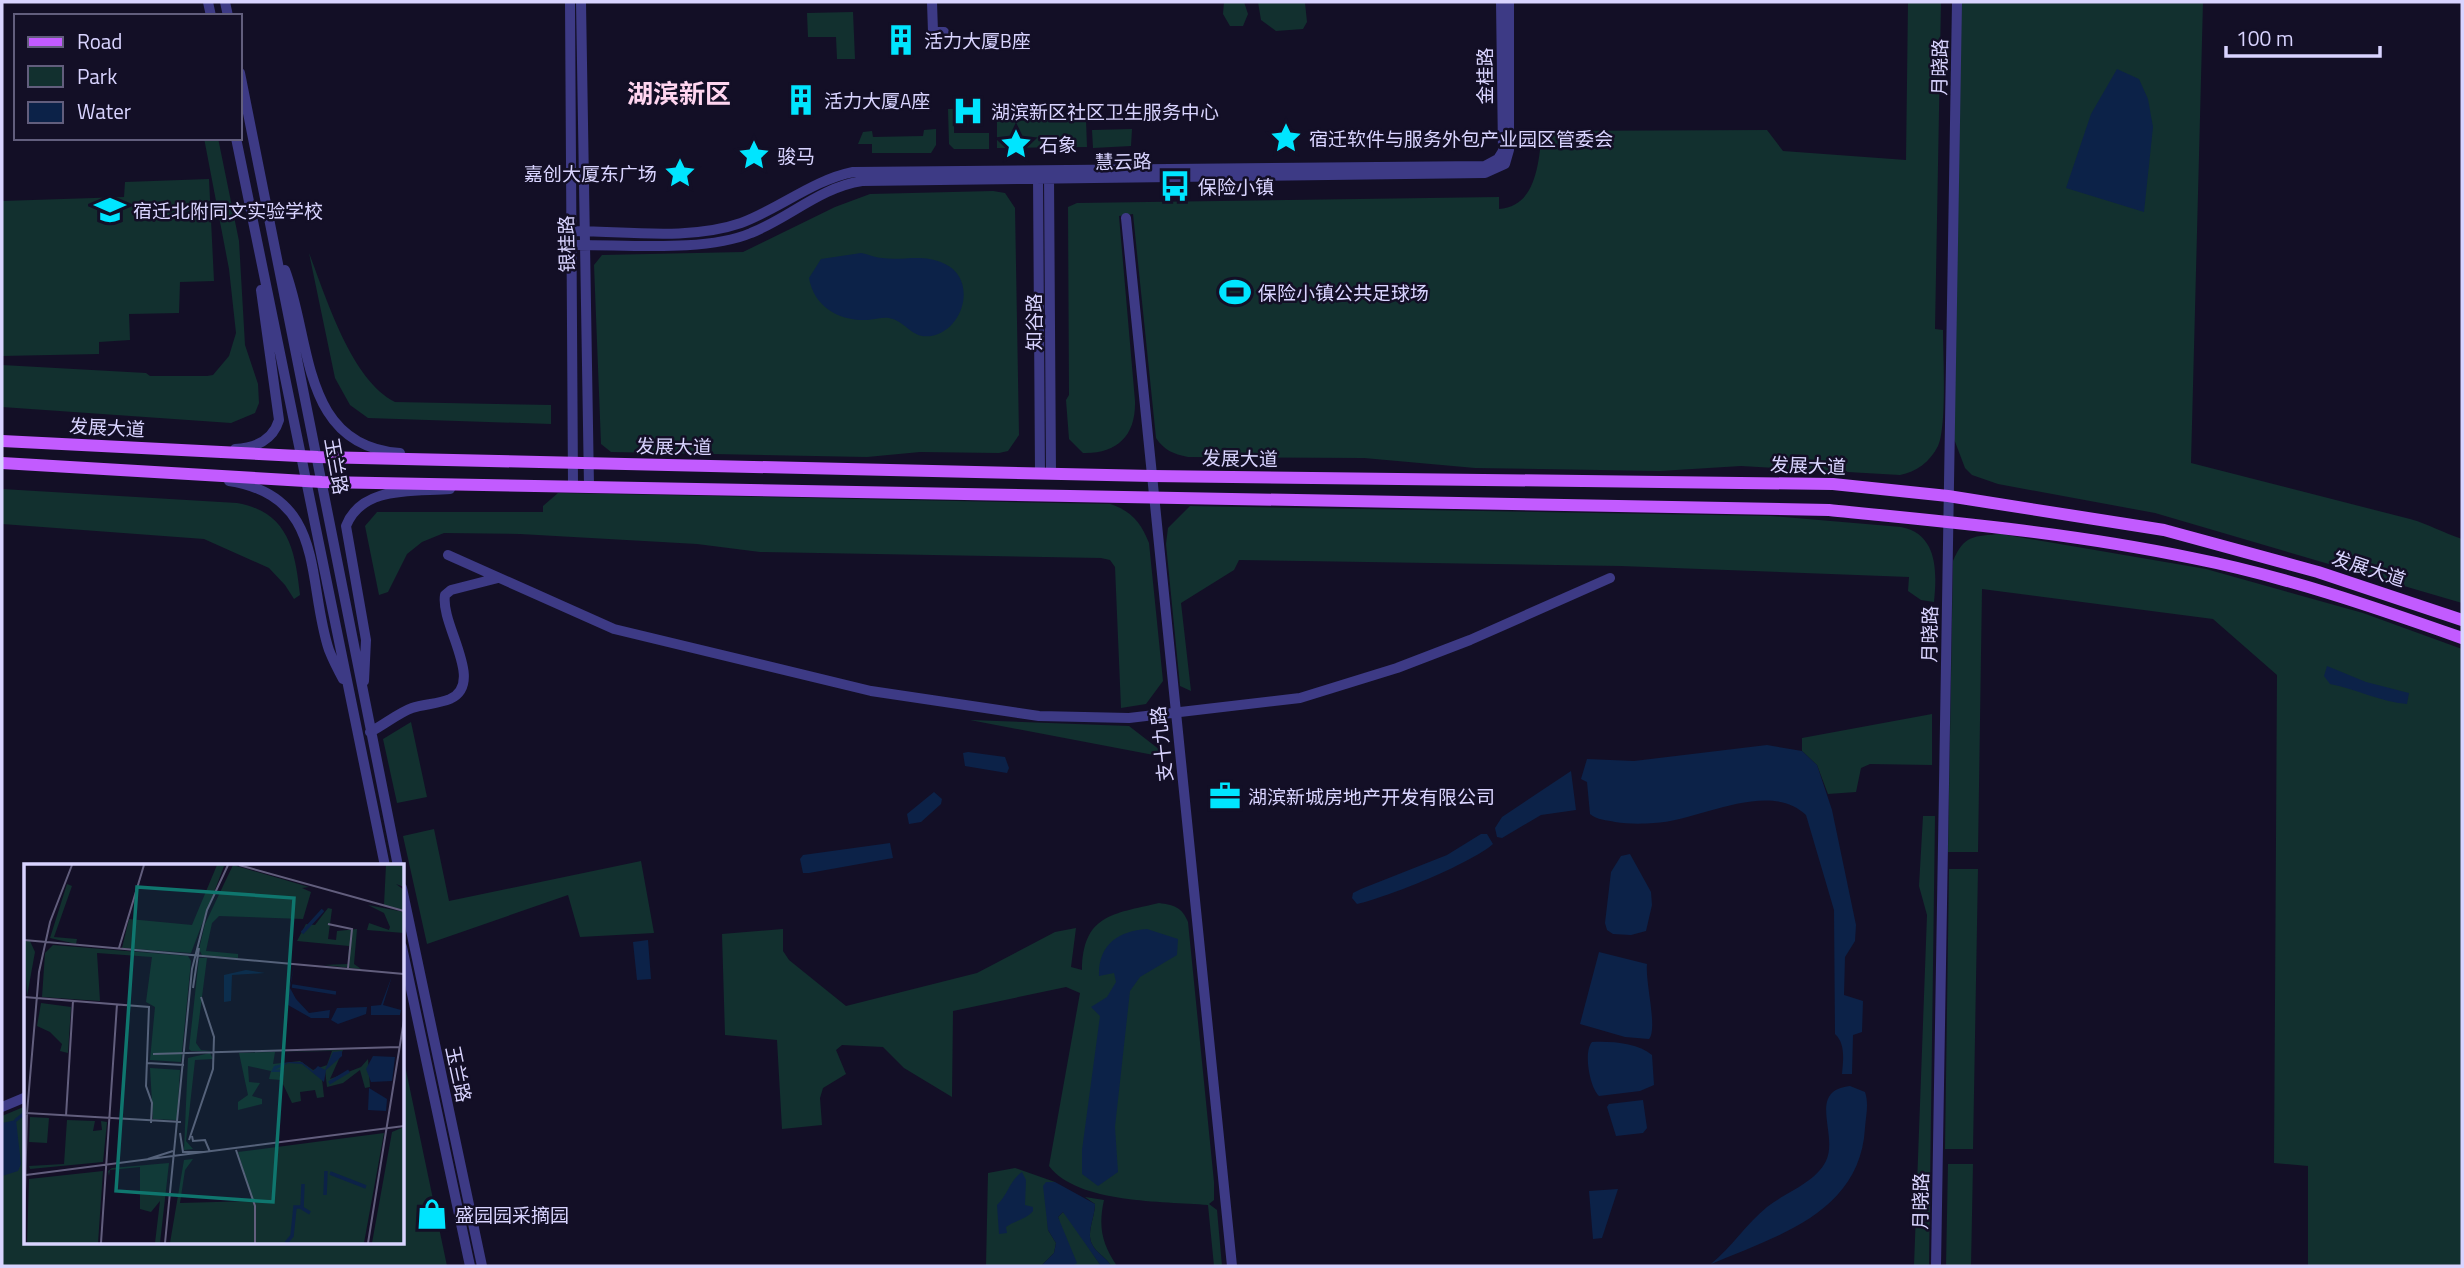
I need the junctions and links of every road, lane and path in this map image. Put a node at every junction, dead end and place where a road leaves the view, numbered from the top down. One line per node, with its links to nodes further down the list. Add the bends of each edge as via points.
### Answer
1 (570, 2): 14 (street, 银桂路)
2 (582, 2): 15 (street, 银桂路)
3 (932, 2): 7 (street, via 933,32)
4 (1501, 2): 10 (street, 金桂路)
5 (1509, 2): 10 (street, 金桂路)
6 (1957, 2): 37 (street, 月晓路)
7 (944, 32)
8 (242, 83): 16 (street, 玉兰路)
9 (236, 140): 17 (street, 玉兰路)
10 (1506, 150): 11 (street, 慧云路, via 1485,166 1469,167); 12 (street, 慧云路, via 1505,164 1485,173)
11 (1043, 169): 12 (street, 知谷路); 15 (street, 慧云路, via 853,172 753,218 720,228)
12 (1043, 181): 19 (street, 慧云路, via 851,183 730,240); 29 (street, 知谷路)
13 (1126, 218): 30 (street, 支十九路)
14 (570, 230): 15 (street, 慧云路); 18 (street, 银桂路)
15 (584, 231): 19 (street, 银桂路)
16 (274, 240): 23 (street, 玉兰路); 24 (street, via 297,303 317,394 342,432 377,452)
17 (257, 244): 21 (street, via 278,407 275,432 243,449); 22 (street, 玉兰路)
18 (570, 245): 19 (street, 慧云路); 26 (street, 银桂路)
19 (584, 245): 27 (street, 银桂路)
20 (2, 441): 21 (main road, 发展大道)
21 (192, 451): 22 (main road, 发展大道)
22 (299, 456): 23 (main road, 发展大道); 31 (street, 玉兰路)
23 (318, 457): 24 (main road, 发展大道); 32 (street, 玉兰路)
24 (505, 461): 26 (main road, 发展大道)
25 (2, 463): 28 (main road, 发展大道)
26 (573, 463): 27 (main road, 发展大道); 34 (street, 银桂路)
27 (588, 463): 29 (main road, 发展大道); 35 (street, 银桂路)
28 (187, 474): 31 (main road, 发展大道); 45 (street, via 256,488 292,514 307,538 329,649)
29 (1046, 474): 30 (main road, 发展大道)
30 (1152, 476): 36 (street, 支十九路); 37 (main road, 发展大道, via 1833,484)
31 (305, 481): 32 (main road, 发展大道); 45 (street, 玉兰路)
32 (322, 482): 33 (main road, 发展大道); 44 (street, 玉兰路)
33 (507, 485): 34 (main road, 发展大道); 44 (street, via 386,494 370,499 349,518 346,526 366,640)
34 (573, 486): 35 (main road, 发展大道)
35 (589, 486): 36 (main road, 发展大道)
36 (1154, 496): 38 (main road, 发展大道, via 1829,510); 46 (street, 支十九路)
37 (1948, 496): 38 (street, 月晓路); 42 (main road, 发展大道, via 2164,530 2318,572)
38 (1948, 521): 43 (main road, 发展大道, via 2196,558 2300,585); 59 (street, 月晓路)
39 (448, 555): 40 (street)
40 (498, 578): 46 (street, via 614,629 871,691 1039,716 1129,718); 47 (street, via 444,595 444,609 465,675 462,690 452,698 412,708)
41 (1610, 578): 46 (street, via 1470,640 1335,689 1248,706)
42 (2462, 620)
43 (2462, 638)
44 (363, 696): 47 (street, 玉兰路)
45 (351, 698): 48 (street, 玉兰路)
46 (1176, 713): 58 (street, 支十九路)
47 (370, 732): 49 (street, 玉兰路)
48 (385, 864)
49 (398, 864)
50 (404, 897): 51 (street, 玉兰路)
51 (413, 938): 52 (street); 57 (street, 玉兰路)
52 (404, 944)
53 (404, 954): 56 (street, 玉兰路)
54 (24, 1098): 55 (street)
55 (2, 1107)
56 (470, 1266)
57 (482, 1266)
58 (1232, 1266)
59 (1936, 1266)

